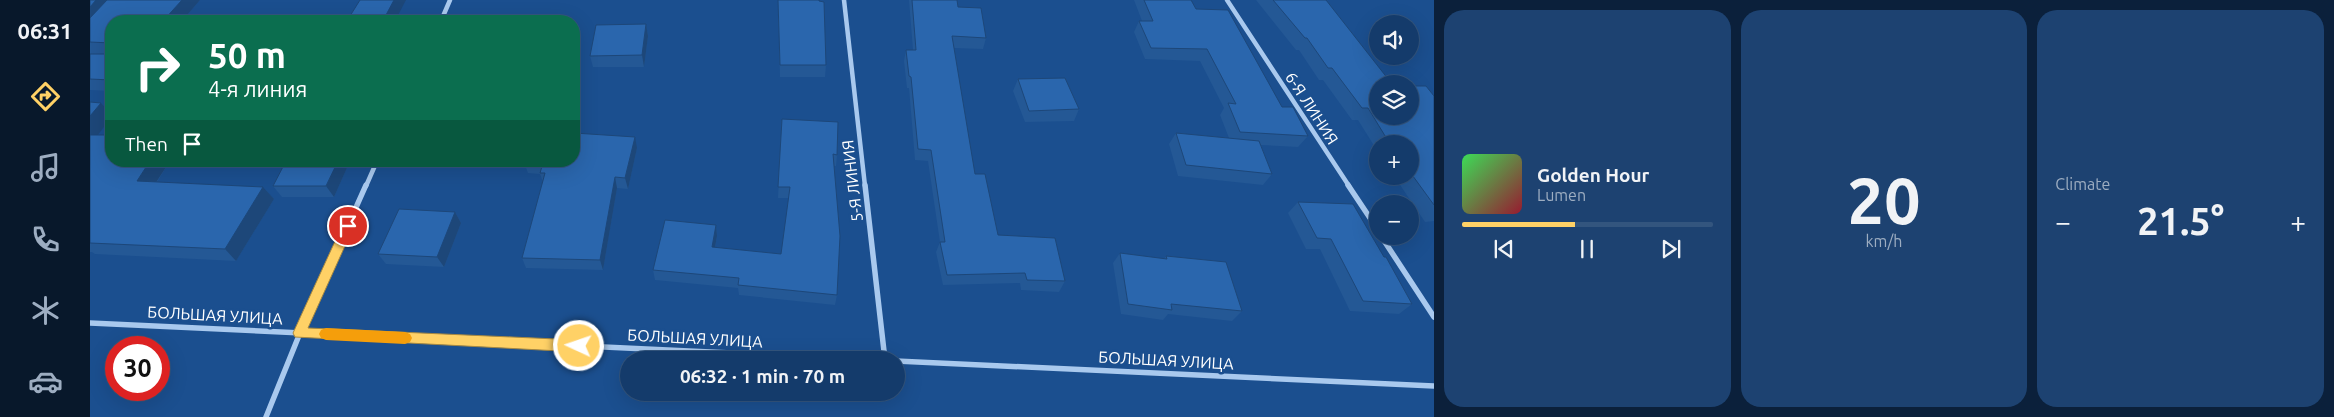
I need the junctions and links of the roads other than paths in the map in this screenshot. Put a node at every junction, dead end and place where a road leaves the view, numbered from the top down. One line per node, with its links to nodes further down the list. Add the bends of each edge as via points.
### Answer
1 (450, 0): 4 (street)
2 (844, 0): 12 (street, 5-Я ЛИНИЯ)
3 (1226, 0): 6 (street, 6-Я ЛИНИЯ)
4 (444, 15)
5 (375, 167): 10 (street)
6 (1369, 216)
7 (1387, 245): 8 (street)
8 (1434, 317)
9 (90, 323): 10 (street, БОЛЬШАЯ УЛИЦА)
10 (300, 333): 11 (street, БОЛЬШАЯ УЛИЦА); 15 (street)
11 (686, 351)
12 (884, 351)
13 (905, 361): 14 (street, БОЛЬШАЯ УЛИЦА)
14 (1434, 386)
15 (266, 417)

